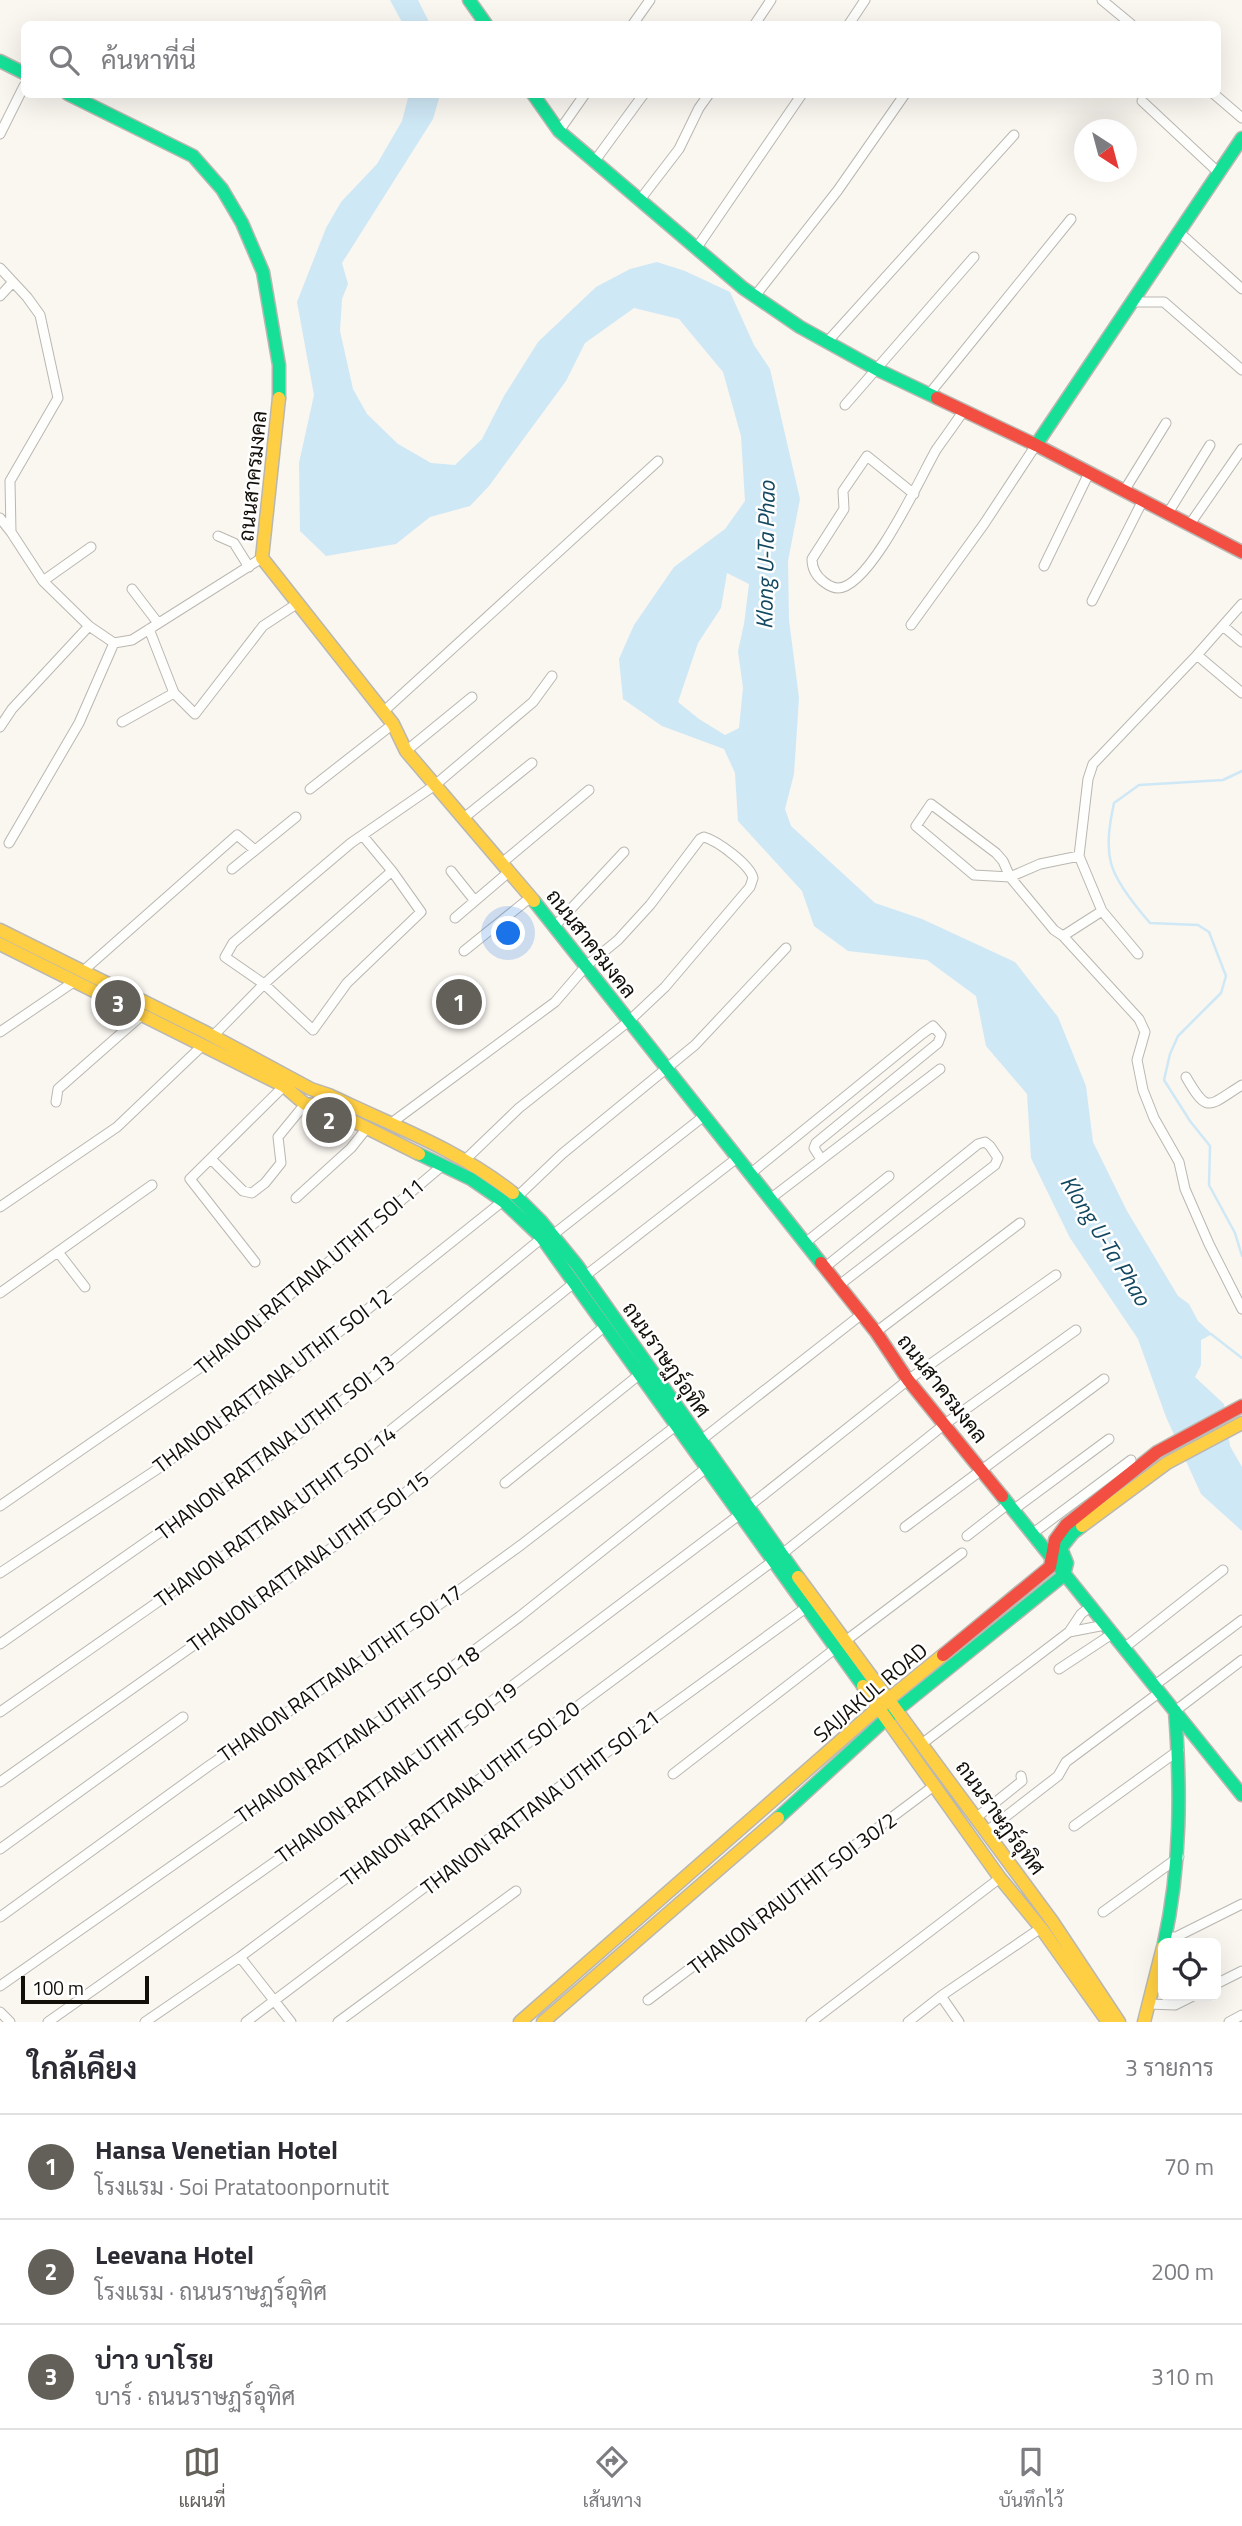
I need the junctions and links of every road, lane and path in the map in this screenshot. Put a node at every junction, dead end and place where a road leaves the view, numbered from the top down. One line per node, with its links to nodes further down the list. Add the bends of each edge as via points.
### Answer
1 (469, 0): 6 (street)
2 (650, 0): 7 (street)
3 (771, 0): 8 (street)
4 (865, 0): 9 (street)
5 (1102, 0): 10 (street)
6 (484, 21)
7 (635, 21)
8 (757, 21)
9 (851, 21)
10 (1127, 21)
11 (0, 61): 12 (street)
12 (21, 72)
13 (21, 92): 25 (street)
14 (76, 98): 64 (street, ถนนสาครมงคล, via 193,156 222,189 263,272 279,365 279,404)
15 (536, 98): 24 (street)
16 (582, 98): 24 (street)
17 (641, 98): 28 (street)
18 (706, 98): 30 (street, via 679,149)
19 (799, 98): 33 (street)
20 (902, 98): 40 (street)
21 (1219, 98): 23 (street)
22 (1142, 100): 29 (street)
23 (1242, 118)
24 (559, 131): 28 (street)
25 (0, 134)
26 (1014, 135): 42 (street)
27 (1242, 138): 29 (street)
28 (593, 162): 30 (street)
29 (1219, 173): 32 (street)
30 (639, 201): 33 (street)
31 (1071, 219): 45 (street)
32 (1179, 232): 38 (street); 41 (street)
33 (696, 249): 40 (street)
34 (974, 257): 43 (street)
35 (0, 268): 37 (street)
36 (1242, 273): 38 (street)
37 (13, 282): 39 (street); 60 (street, via 40,315 58,398 10,481)
38 (1239, 286)
39 (0, 296)
40 (755, 296): 42 (street)
41 (1133, 302): 44 (street, via 1164,302); 50 (street)
42 (827, 342): 43 (street)
43 (876, 369): 45 (street); 46 (street)
44 (1242, 370)
45 (930, 393): 47 (street)
46 (845, 405)
47 (964, 411): 50 (street); 55 (street)
48 (1166, 423): 54 (street)
49 (1210, 444): 57 (street)
50 (1037, 445): 53 (street); 73 (street)
51 (1242, 449): 59 (street)
52 (658, 461): 84 (street)
53 (1089, 473): 54 (street); 66 (street)
54 (1124, 491): 56 (street)
55 (914, 494): 55 (street, via 854,580 838,588 814,572 812,559 844,509 842,491 867,456)
56 (1143, 500): 57 (street); 69 (street)
57 (1168, 513): 59 (street)
58 (0, 518): 60 (street)
59 (1189, 524): 63 (street)
60 (12, 532): 67 (street)
61 (218, 536): 65 (street, via 234,543)
62 (91, 547): 67 (street)
63 (1242, 552)
64 (262, 558): 65 (street); 70 (street, ถนนสาครมงคล)
65 (249, 566): 72 (street)
66 (1044, 566)
67 (43, 581): 74 (street)
68 (132, 589): 72 (street)
69 (1092, 601)
70 (298, 603): 81 (street, via 263,626 195,713); 84 (street, ถนนสาครมงคล)
71 (1242, 604): 75 (street)
72 (158, 623): 76 (street)
73 (911, 625)
74 (89, 626): 78 (street); 87 (street)
75 (1223, 626): 77 (street); 79 (street)
76 (149, 629): 78 (street, via 132,640); 81 (street)
77 (1242, 642)
78 (114, 643): 96 (street, via 79,723)
79 (1197, 655): 82 (street); 99 (street, via 1093,764)
80 (552, 676): 90 (street, via 533,702)
81 (174, 693): 85 (street)
82 (1242, 693)
83 (472, 697): 88 (street)
84 (384, 711): 86 (street, ถนนสาครมงคล)
85 (122, 722)
86 (393, 724): 88 (street, ถนนสาครมงคล); 91 (street)
87 (0, 727)
88 (405, 751): 90 (street, ถนนสาครมงคล)
89 (532, 763): 94 (street)
90 (435, 785): 94 (street, ถนนสาครมงคล); 95 (street)
91 (310, 789)
92 (589, 790): 100 (street)
93 (296, 817): 97 (street)
94 (465, 817): 100 (street, ถนนสาครมงคล)
95 (363, 836): 102 (street); 118 (street, via 233,943 225,957)
96 (9, 843)
97 (256, 850): 101 (street); 117 (street, via 237,835)
98 (624, 852): 109 (street)
99 (1079, 856): 104 (street); 107 (street)
100 (507, 867): 105 (street, ถนนสาครมงคล); 106 (street)
101 (232, 869)
102 (392, 871): 118 (street); 118 (street, via 421,912 347,982 313,1030)
103 (451, 871): 106 (street)
104 (1010, 877): 104 (street, via 974,875 915,826 931,804 996,853); 111 (street)
105 (531, 897): 109 (street, ถนนสาครมงคล); 114 (street)
106 (475, 901): 108 (street)
107 (1102, 911): 111 (street); 115 (street)
108 (455, 918)
109 (554, 927): 116 (street, ถนนสาครมงคล)
110 (0, 930): 117 (street, ถนนราษฏร์อุทิศ)
111 (1063, 936): 159 (street, via 1139,1019 1145,1032 1137,1060 1143,1090)
112 (0, 944): 117 (street, ถนนราษฏร์อุทิศ)
113 (786, 948): 124 (street)
114 (464, 951)
115 (1138, 954)
116 (586, 966): 120 (street, ถนนสาครมงคล); 120 (street, via 626,932 700,839 717,842 751,871 750,887 665,987); 133 (street, via 555,1002)
117 (79, 976): 119 (street, ถนนราษฏร์อุทิศ); 121 (street); 122 (street, ถนนราษฏร์อุทิศ)
118 (264, 984): 122 (street)
119 (142, 1015): 123 (street, ถนนราษฏร์อุทิศ); 130 (street, via 58,1089)
120 (629, 1021): 124 (street, ถนนสาครมงคล); 138 (street, via 519,1108)
121 (0, 1032)
122 (213, 1036): 129 (street, ถนนราษฏร์อุทิศ)
123 (203, 1045): 127 (street, ถนนราษฏร์อุทิศ); 147 (street, via 117,1127)
124 (667, 1069): 132 (street, ถนนสาครมงคล); 143 (street)
125 (940, 1069): 137 (street)
126 (1186, 1077): 128 (street, via 1204,1103 1216,1102)
127 (284, 1086): 131 (street, ถนนราษฏร์อุทิศ); 136 (street)
128 (1242, 1086)
129 (326, 1101): 131 (street, ถนนราษฏร์อุทิศ); 133 (street, ถนนราษฏร์อุทิศ); 134 (street, ถนนราษฏร์อุทิศ)
130 (56, 1102)
131 (304, 1104): 136 (street, via 278,1137 281,1163 252,1193 243,1191)
132 (704, 1116): 135 (street, ถนนสาครมงคล); 149 (street, THANON RATTANA UTHIT SOI 13)
133 (390, 1124): 138 (street, ถนนราษฏร์อุทิศ)
134 (367, 1128): 139 (street, ถนนราษฏร์อุทิศ); 144 (street, via 351,1149)
135 (737, 1158): 140 (street, ถนนสาครมงคล); 155 (street, THANON RATTANA UTHIT SOI 14)
136 (211, 1159): 152 (street, via 190,1179)
137 (821, 1159): 140 (street, via 816,1143 938,1043 941,1035 933,1026); 145 (street)
138 (464, 1161): 143 (street, ถนนราษฏร์อุทิศ)
139 (443, 1165): 146 (street, ถนนราษฏร์อุทิศ); 178 (street, THANON RATTANA UTHIT SOI 11, via 220,1354)
140 (750, 1174): 145 (street, ถนนสาครมงคล)
141 (889, 1176): 150 (street)
142 (152, 1185): 151 (street)
143 (517, 1197): 149 (street, ถนนราษฏร์อุทิศ)
144 (296, 1198)
145 (770, 1199): 150 (street, ถนนสาครมงคล)
146 (503, 1201): 149 (street, ถนนราษฏร์อุทิศ); 188 (street, THANON RATTANA UTHIT SOI 12, via 274,1384 159,1468)
147 (0, 1207)
148 (1020, 1223): 163 (street)
149 (548, 1236): 155 (street, ถนนราษฏร์อุทิศ); 195 (street, THANON RATTANA UTHIT SOI 13, via 279,1449)
150 (805, 1243): 153 (street, ถนนสาครมงคล)
151 (58, 1252): 157 (street); 158 (street)
152 (255, 1262)
153 (824, 1268): 156 (street, ถนนสาครมงคล); 156 (street, via 978,1144 990,1146 998,1158 995,1165)
154 (1056, 1275): 166 (street, THANON RATTANA UTHIT SOI 19)
155 (580, 1279): 161 (street, ถนนราษฏร์อุทิศ); 167 (street, ถนนราษฏร์อุทิศ); 203 (street, THANON RATTANA UTHIT SOI 14, via 301,1502)
156 (838, 1286): 160 (street, ถนนสาครมงคล)
157 (85, 1287)
158 (0, 1293)
159 (1242, 1309)
160 (862, 1314): 163 (street, ถนนสาครมงคล); 173 (street)
161 (605, 1326): 164 (street, ถนนราษฏร์อุทิศ); 210 (street, THANON RATTANA UTHIT SOI 15, via 381,1513)
162 (1076, 1330): 170 (street, THANON RATTANA UTHIT SOI 20)
163 (876, 1332): 166 (street, ถนนสาครมงคล)
164 (640, 1374): 167 (street, ถนนราษฏร์อุทิศ); 177 (street)
165 (1104, 1379): 175 (street)
166 (908, 1380): 170 (street, ถนนสาครมงคล); 180 (street, THANON RATTANA UTHIT SOI 19)
167 (659, 1391): 171 (street, ถนนราษฏร์อุทิศ); 173 (street, ถนนราษฏร์อุทิศ)
168 (1242, 1406): 186 (street, SAJJAKUL ROAD, via 1157,1452 1056,1533)
169 (1242, 1423): 189 (street, via 1167,1462 1065,1540 1061,1548 1067,1563)
170 (945, 1424): 175 (street, ถนนสาครมงคล); 185 (street, THANON RATTANA UTHIT SOI 20)
171 (677, 1425): 176 (street, ถนนราษฏร์อุทิศ); 222 (street, THANON RATTANA UTHIT SOI 17, via 348,1671)
172 (1109, 1439): 179 (street)
173 (699, 1441): 180 (street, ถนนราษฏร์อุทิศ)
174 (1131, 1460): 182 (street)
175 (981, 1468): 179 (street, ถนนสาครมงคล); 181 (street)
176 (705, 1469): 180 (street, ถนนราษฏร์อุทิศ); 230 (street, THANON RATTANA UTHIT SOI 18, via 385,1717)
177 (505, 1483)
178 (0, 1506)
179 (1011, 1507): 182 (street, ถนนสาครมงคล); 183 (street)
180 (744, 1511): 185 (street, ถนนราษฏร์อุทิศ); 239 (street, THANON RATTANA UTHIT SOI 19, via 331,1822)
181 (905, 1527)
182 (1032, 1534): 186 (street, ถนนสาครมงคล)
183 (967, 1536)
184 (962, 1553): 196 (street)
185 (778, 1557): 190 (street, ถนนราษฏร์อุทิศ); 196 (street, ถนนราษฏร์อุทิศ); 226 (street, THANON RATTANA UTHIT SOI 20)
186 (1053, 1560): 189 (street, ถนนสาครมงคล); 201 (street, SAJJAKUL ROAD, via 1051,1567)
187 (1223, 1570): 197 (street)
188 (0, 1573)
189 (1064, 1575): 191 (street, ถนนสาครมงคล); 204 (street, SAJJAKUL ROAD)
190 (807, 1607): 196 (street, ถนนราษฏร์อุทิศ); 233 (street, THANON RATTANA UTHIT SOI 21, via 515,1819)
191 (1090, 1607): 193 (street, ถนนสาครมงคล); 194 (street)
192 (1242, 1620): 200 (street)
193 (1109, 1629): 194 (street); 197 (street, ถนนสาครมงคล); 199 (street)
194 (1069, 1632): 206 (street)
195 (0, 1644)
196 (840, 1645): 201 (street, ถนนราษฏร์อุทิศ); 204 (street, ถนนราษฏร์อุทิศ); 208 (street)
197 (1124, 1648): 200 (street, ถนนสาครมงคล)
198 (1242, 1660): 202 (street)
199 (1059, 1670)
200 (1158, 1688): 202 (street, ถนนสาครมงคล); 215 (street)
201 (890, 1699): 204 (street, SAJJAKUL ROAD)
202 (1175, 1711): 207 (street); 212 (street, ถนนสาครมงคล)
203 (0, 1712)
204 (888, 1712): 206 (street, ถนนราษฏร์อุทิศ); 211 (street, ถนนราษฏร์อุทิศ); 244 (street, SAJJAKUL ROAD); 245 (street, SAJJAKUL ROAD, via 763,1832)
205 (183, 1717): 216 (street)
206 (923, 1743): 213 (street, ถนนราษฏร์อุทิศ)
207 (1179, 1750): 214 (street); 217 (street)
208 (673, 1773)
209 (1021, 1776): 213 (street, via 1022,1781)
210 (0, 1782)
211 (934, 1785): 218 (street, ถนนราษฏร์อุทิศ); 232 (street, THANON RAJUTHIT SOI 30/2)
212 (1240, 1789)
213 (977, 1817): 215 (street, ถนนราษฏร์อุทิศ)
214 (1074, 1826)
215 (987, 1831): 250 (street, ถนนราษฏร์อุทิศ)
216 (0, 1849)
217 (1179, 1857): 221 (street); 224 (street)
218 (1000, 1878): 223 (street, ถนนราษฏร์อุทิศ); 246 (street)
219 (516, 1891): 243 (street)
220 (1242, 1904): 225 (street)
221 (1103, 1912)
222 (0, 1917)
223 (1041, 1928): 231 (street); 249 (street, ถนนราษฏร์อุทิศ)
224 (1165, 1938)
225 (1174, 1938)
226 (240, 1957): 233 (street); 240 (street, THANON RATTANA UTHIT SOI 20)
227 (1158, 1968): 237 (street)
228 (1242, 1971): 229 (street)
229 (1221, 1982)
230 (0, 1986)
231 (941, 1996): 247 (street); 248 (street)
232 (649, 2000)
233 (276, 2001): 241 (street, THANON RATTANA UTHIT SOI 21); 242 (street)
234 (1183, 2001): 237 (street)
235 (0, 2012): 238 (street)
236 (1242, 2015): 251 (street)
237 (1147, 2016)
238 (10, 2022)
239 (48, 2022)
240 (145, 2022)
241 (246, 2022)
242 (291, 2022)
243 (338, 2022)
244 (520, 2022)
245 (543, 2022)
246 (811, 2022)
247 (908, 2022)
248 (958, 2022)
249 (1108, 2022)
250 (1119, 2022)
251 (1229, 2022)

